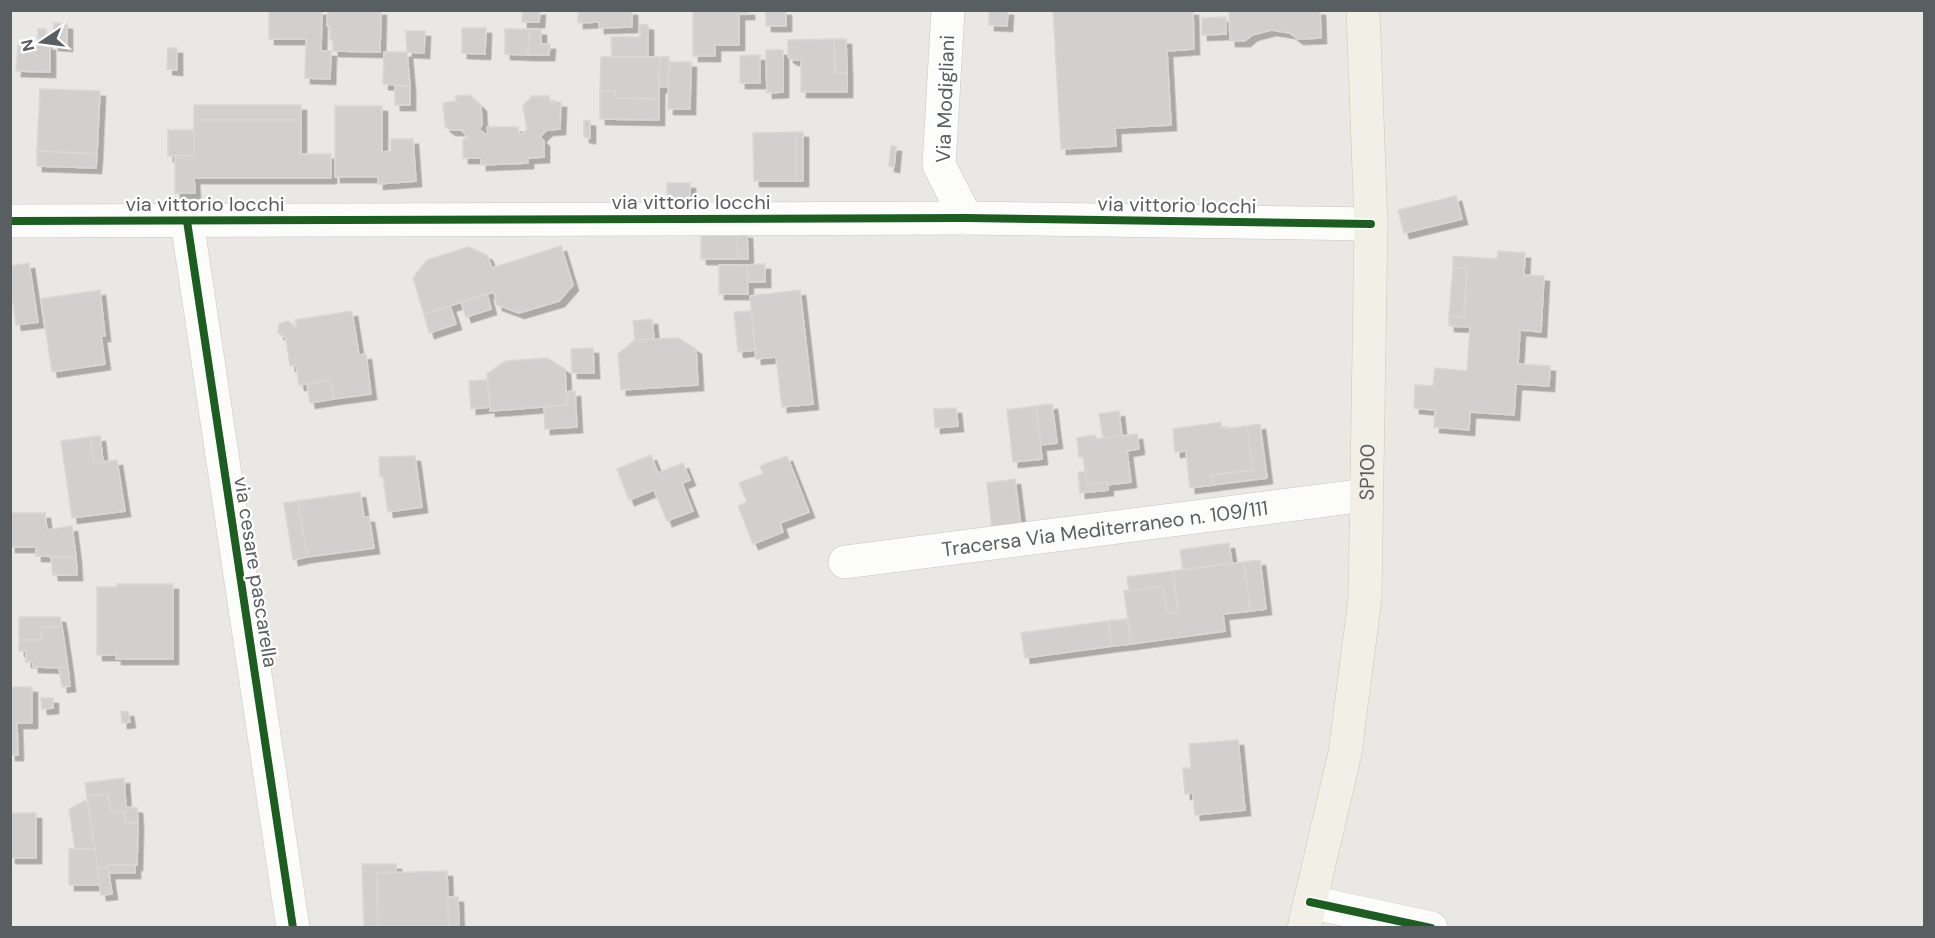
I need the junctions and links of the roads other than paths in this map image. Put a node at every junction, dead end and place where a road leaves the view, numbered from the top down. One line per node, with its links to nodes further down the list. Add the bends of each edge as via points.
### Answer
1 (948, 10): 3 (street, Via Modigliani, via 939,165)
2 (1363, 10): 6 (main road, SP100 / SP100)
3 (966, 218): 4 (street, via vittorio locchi); 6 (street, via vittorio locchi)
4 (187, 220): 5 (street, via vittorio locchi); 10 (street, via cesare pascarella)
5 (10, 221)
6 (1371, 224): 7 (main road, SP100 / SP100)
7 (1366, 495): 8 (street, Tracersa Via Mediterraneo n. 109/111); 9 (main road, SP100 / SP100, via 1365,598 1345,753)
8 (845, 562)
9 (1307, 915): 11 (street)
10 (293, 927)
11 (1431, 927)

